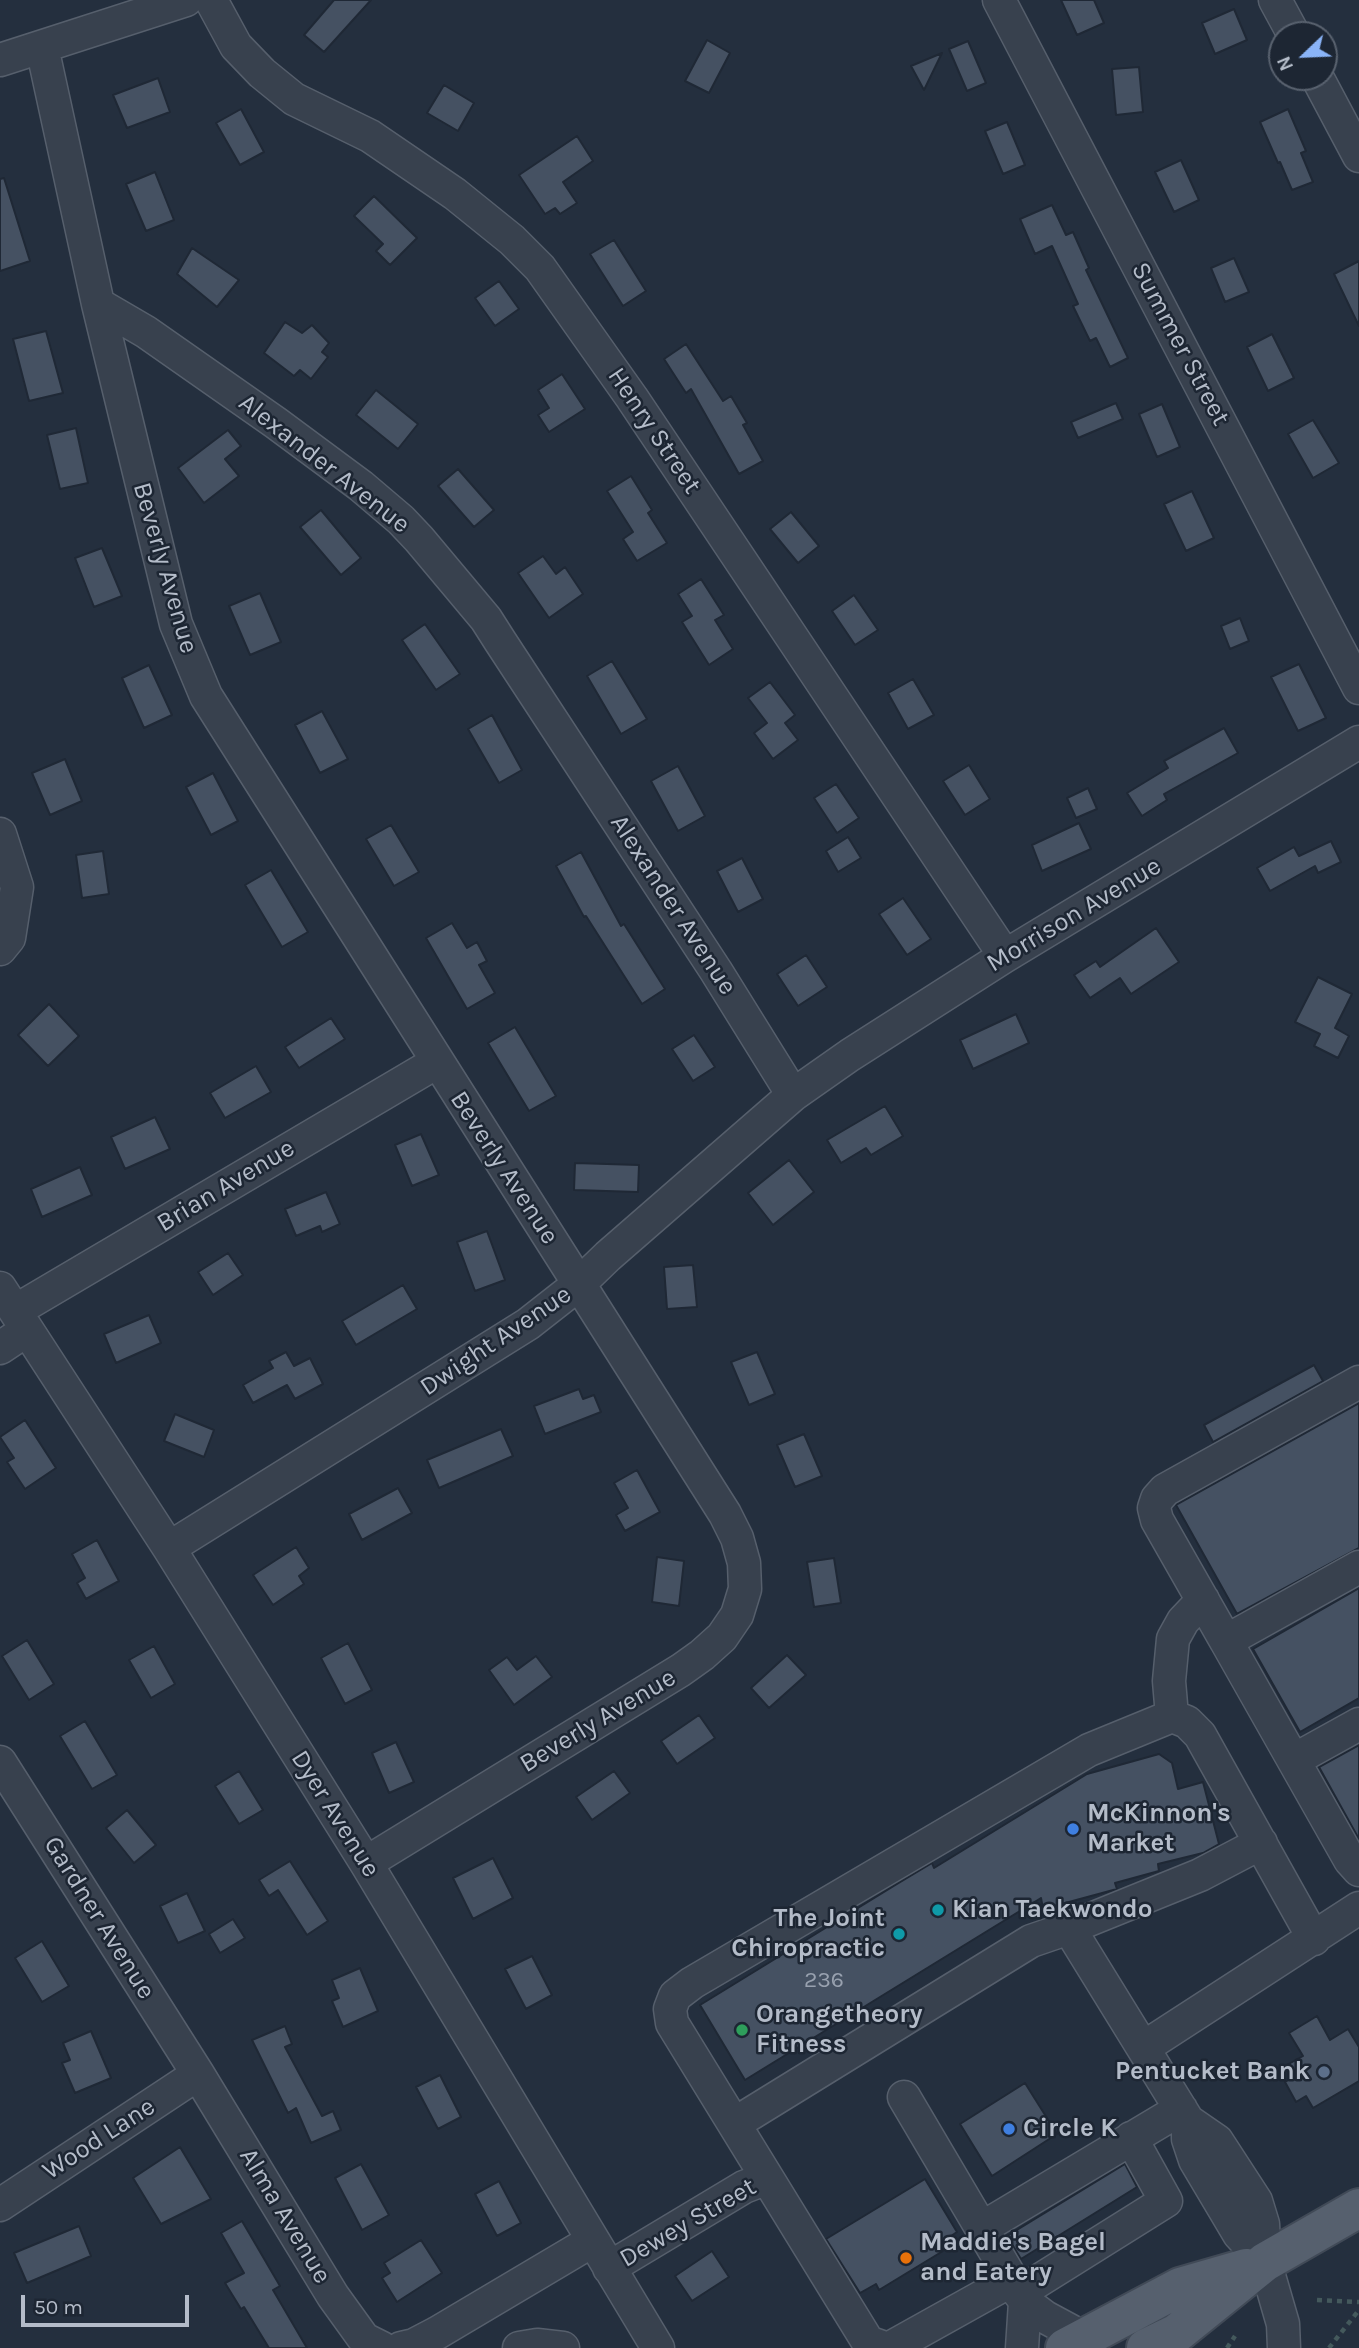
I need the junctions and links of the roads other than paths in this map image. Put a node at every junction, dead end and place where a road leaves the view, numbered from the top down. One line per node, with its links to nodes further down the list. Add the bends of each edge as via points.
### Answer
1 (186, 0): 6 (street)
2 (211, 0): 15 (street, Henry Street, via 236,46 262,73 295,99 370,136 455,194 540,268)
3 (999, 0): 11 (street, Summer Street)
4 (1275, 0): 5 (street)
5 (1286, 21)
6 (42, 47): 7 (street); 10 (street)
7 (0, 60)
8 (1324, 91): 9 (street)
9 (1359, 156)
10 (98, 304): 16 (street, Beverly Avenue, via 159,560 194,672); 17 (street, Alexander Avenue, via 276,423 361,486 419,539 486,619)
11 (1359, 688)
12 (1359, 741): 15 (street, Morrison Avenue)
13 (0, 834): 14 (street, via 17,887 9,938)
14 (0, 950)
15 (1005, 956): 17 (street, Morrison Avenue)
16 (437, 1062): 18 (street, Beverly Avenue); 19 (street, Brian Avenue)
17 (793, 1095): 18 (street, Dwight Avenue)
18 (579, 1284): 22 (street, Dwight Avenue, via 517,1331); 31 (street, Beverly Avenue, via 737,1538 745,1589 737,1615 722,1637 681,1670)
19 (14, 1310): 20 (street); 22 (street, Dyer Avenue)
20 (0, 1348)
21 (1359, 1382): 24 (street, via 1165,1490 1157,1499 1153,1508 1157,1520)
22 (169, 1549): 31 (street, Dyer Avenue)
23 (1359, 1567): 25 (street)
24 (1203, 1600): 25 (street); 26 (street, via 1183,1620 1173,1639)
25 (1226, 1641): 28 (street)
26 (1172, 1716): 30 (street, via 1200,1735); 40 (street, via 1089,1750 675,1996 672,2022)
27 (1359, 1724): 28 (street)
28 (1294, 1760): 32 (street)
29 (0, 1762): 37 (street, Gardner Avenue)
30 (1261, 1843): 34 (street, via 1200,1875); 35 (street)
31 (366, 1863): 46 (street, Dyer Avenue)
32 (1359, 1870)
33 (1359, 1909): 35 (street)
34 (1069, 1928): 36 (street); 40 (street, via 1031,1941)
35 (1314, 1939): 36 (street)
36 (1143, 2048): 39 (street)
37 (198, 2074): 43 (street, Wood Lane); 51 (street, Alma Avenue, via 333,2296 364,2339)
38 (904, 2097): 45 (street)
39 (1184, 2115): 41 (street); 47 (street, via 1195,2160 1238,2234)
40 (734, 2124): 42 (street)
41 (1131, 2138): 45 (street); 49 (street, via 1166,2201)
42 (767, 2178): 48 (street, Dewey Street, via 744,2187); 56 (street, via 868,2342)
43 (0, 2205)
44 (1359, 2208): 47 (main road)
45 (982, 2228): 49 (street)
46 (592, 2241): 48 (street, Dyer Avenue); 52 (street, via 437,2333)
47 (1265, 2262): 50 (main road, via 1180,2287); 58 (main road, via 1177,2333); 59 (street, via 1283,2323)
48 (610, 2268): 55 (street, Dyer Avenue)
49 (1019, 2292): 50 (street); 56 (street); 57 (street)
50 (1075, 2343)
51 (383, 2348)
52 (401, 2348)
53 (519, 2348): 54 (street)
54 (563, 2348)
55 (658, 2348)
56 (887, 2348)
57 (1022, 2348)
58 (1146, 2348)
59 (1284, 2348)

